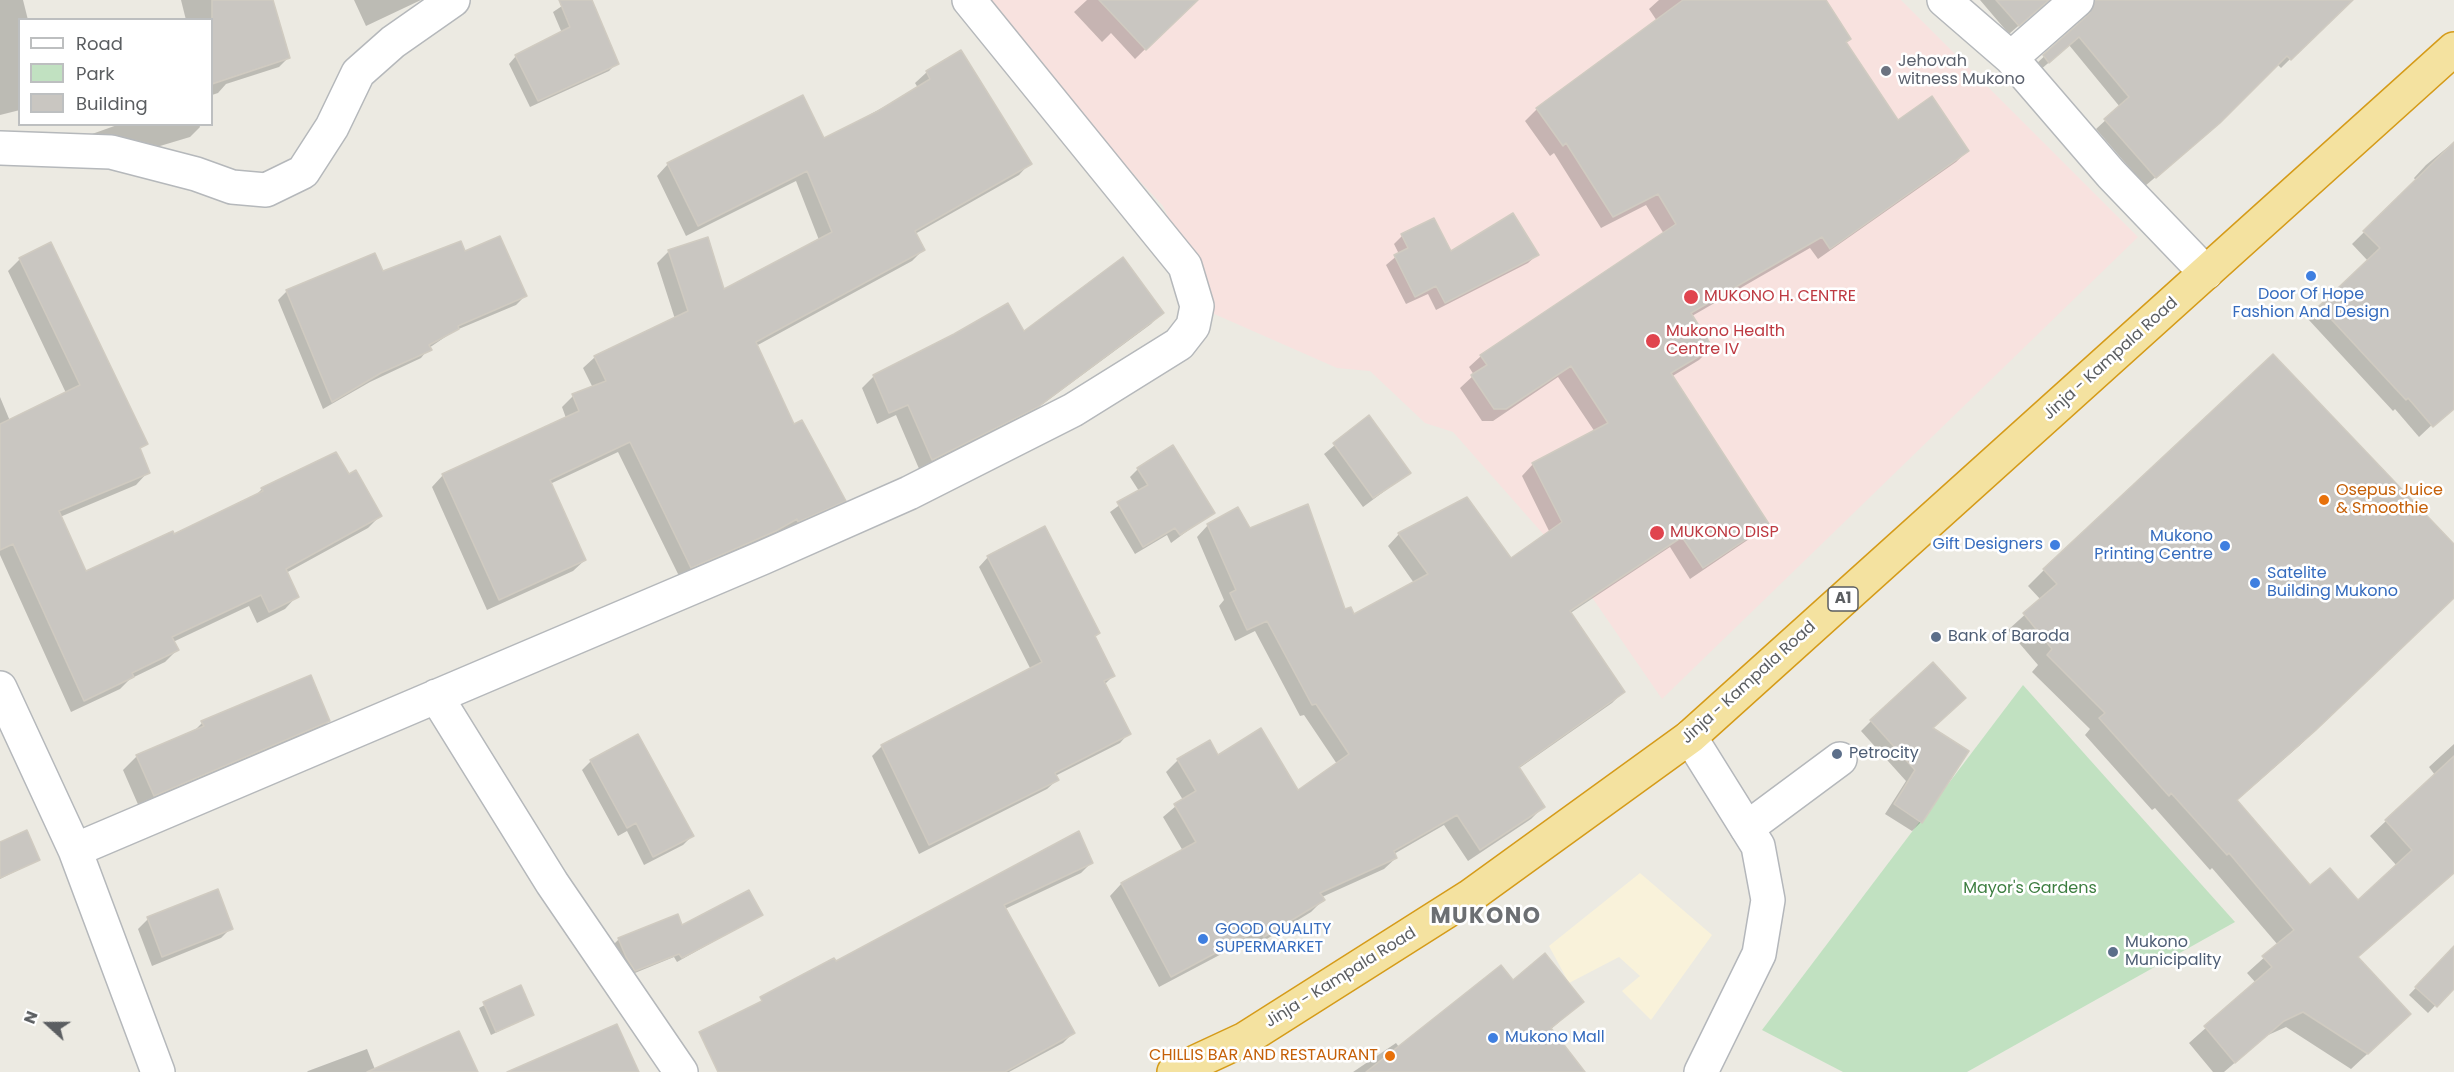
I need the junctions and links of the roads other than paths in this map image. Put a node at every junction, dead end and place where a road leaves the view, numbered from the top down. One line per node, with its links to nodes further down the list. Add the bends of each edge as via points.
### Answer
1 (453, 0): 7 (street, via 393,42 358,73 332,127 303,172 266,190 232,187 111,152)
2 (969, 0): 10 (street, via 1185,266 1197,306 1193,326 1179,344 1073,410 909,493)
3 (1944, 0): 6 (street)
4 (2077, 0): 6 (street)
5 (2454, 49): 8 (highway, Jinja - Kampala Road / A1)
6 (2011, 58): 8 (street, via 2111,174)
7 (0, 147)
8 (2206, 273): 11 (highway, Jinja - Kampala Road / A1)
9 (0, 688): 14 (street)
10 (436, 696): 14 (street); 16 (street, via 552,883)
11 (1690, 737): 13 (street); 17 (highway, Jinja - Kampala Road / A1, via 1468,897 1245,1039)
12 (1840, 759): 13 (street)
13 (1747, 828): 18 (street, via 1758,846 1768,900 1759,954)
14 (75, 850): 15 (street)
15 (158, 1072)
16 (681, 1072)
17 (1174, 1072)
18 (1701, 1072)

